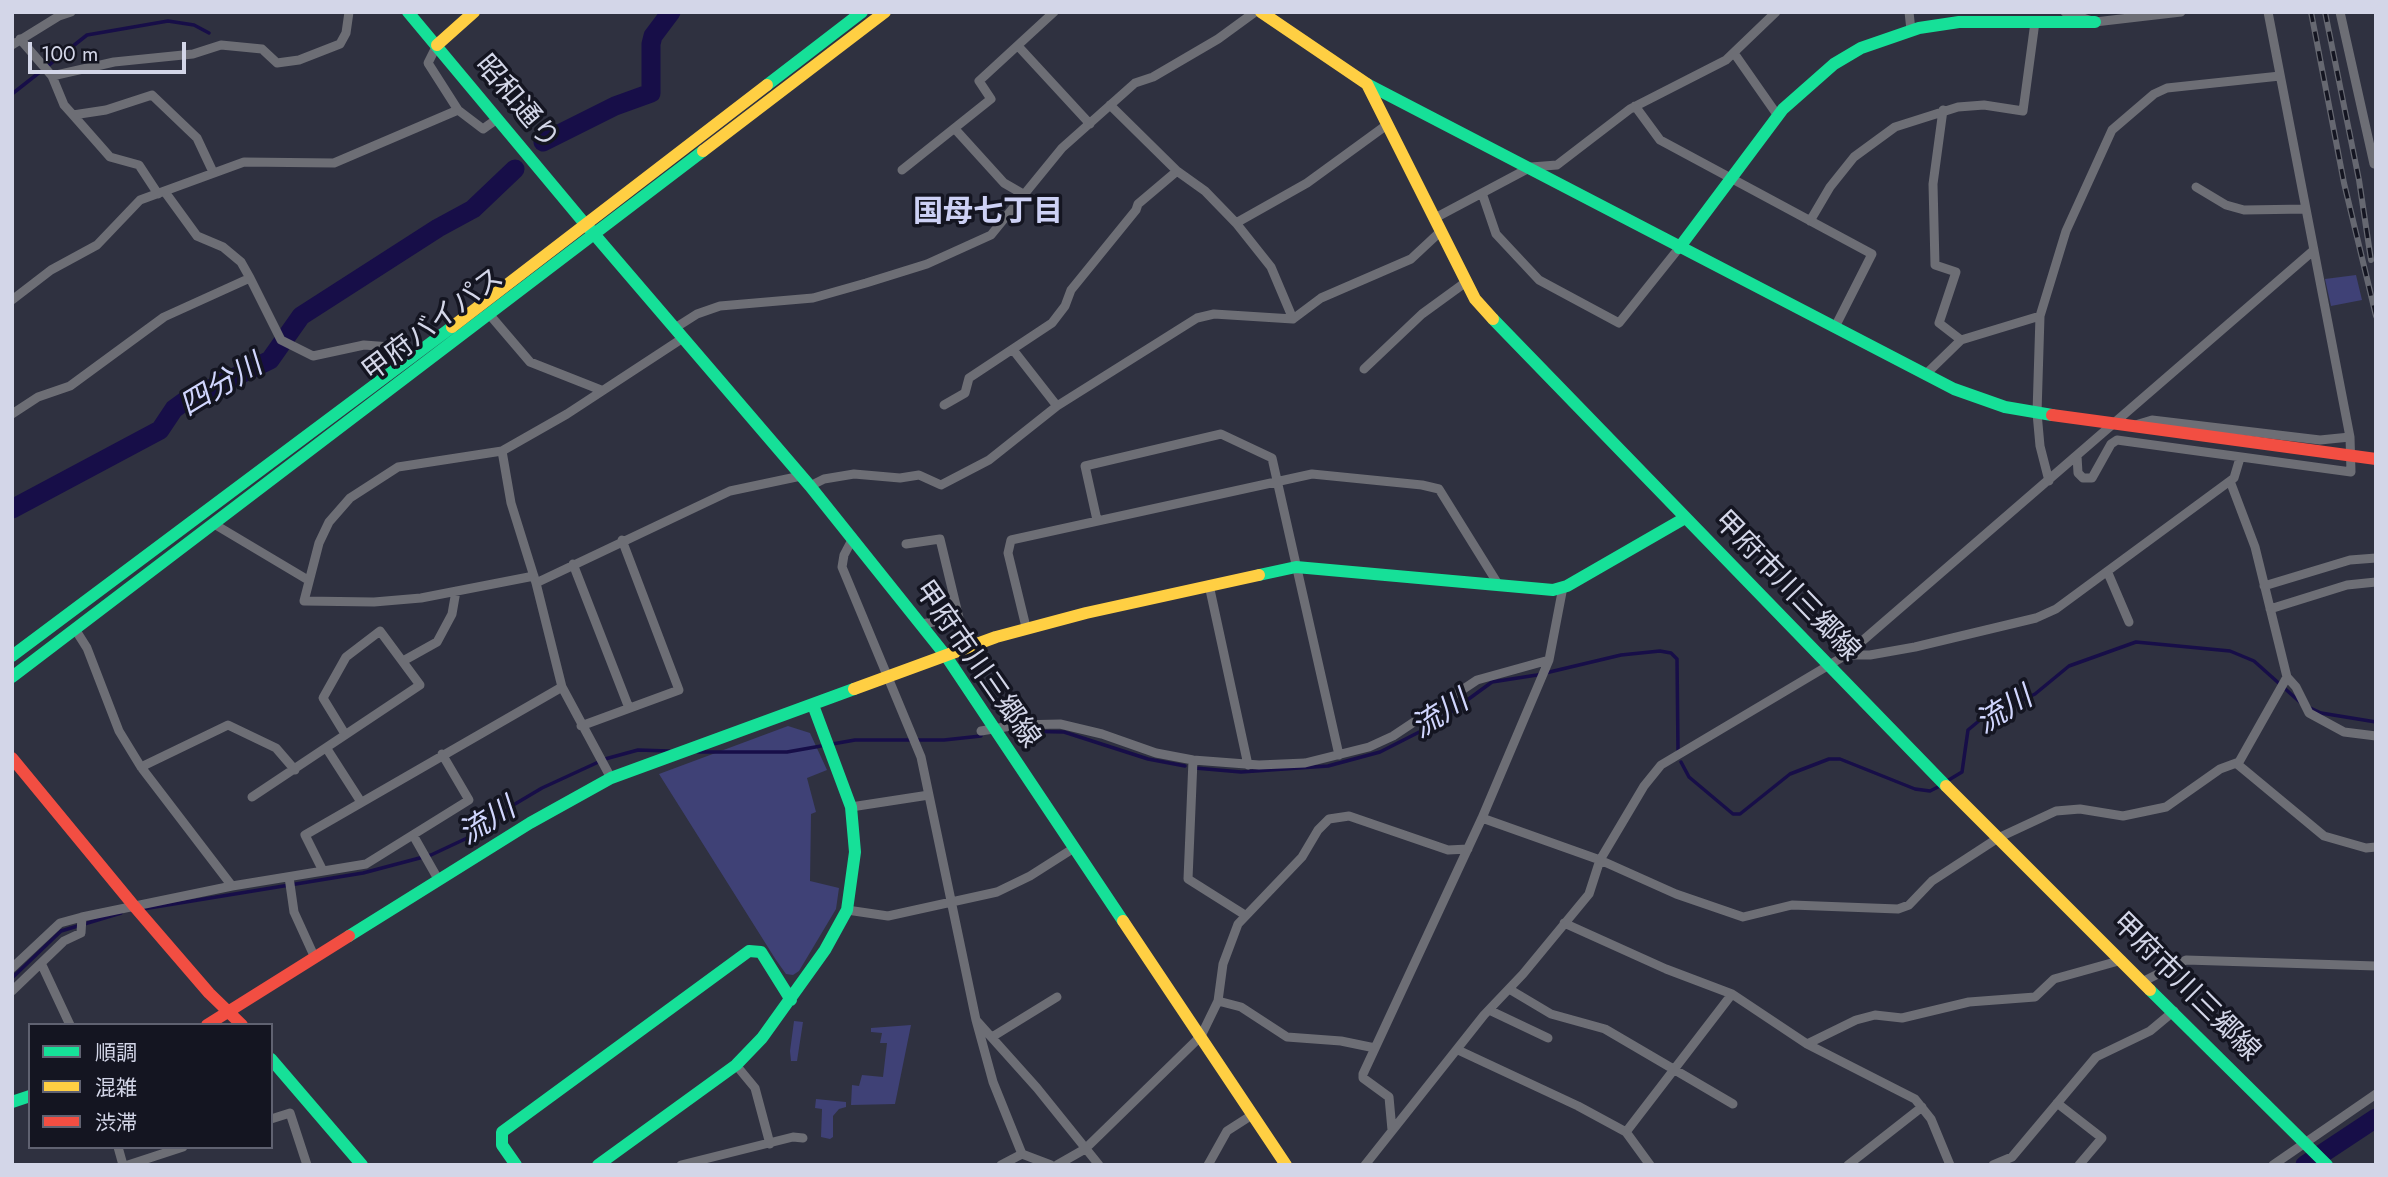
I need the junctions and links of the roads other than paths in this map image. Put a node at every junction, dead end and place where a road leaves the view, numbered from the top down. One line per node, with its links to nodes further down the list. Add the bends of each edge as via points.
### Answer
1 (71, 12): 21 (street)
2 (349, 12): 26 (street, via 340,44 299,60 277,63 262,49 221,46)
3 (408, 12): 22 (main road, 昭和通り)
4 (474, 12): 22 (main road)
5 (844, 12): 25 (main road)
6 (862, 12): 25 (main road, 甲府バイパス)
7 (885, 12): 28 (main road, 甲府バイパス)
8 (900, 12): 28 (main road, via 846,54)
9 (1054, 12): 23 (street)
10 (1255, 12): 30 (street, via 1219,39 1135,83)
11 (1261, 12): 29 (main road, 甲府市川三郷線)
12 (1776, 12): 24 (street)
13 (1909, 12): 20 (street)
14 (2065, 12): 19 (street)
15 (2181, 12): 19 (street)
16 (2268, 12): 27 (street)
17 (2340, 12): 40 (street)
18 (2035, 22): 19 (main road); 20 (main road, via 1959,22); 33 (street, via 2023,111 1984,105)
19 (2095, 22)
20 (1911, 30): 35 (main road, via 1861,48 1834,64)
21 (16, 42): 26 (street)
22 (437, 45): 32 (street, via 428,63); 36 (main road, 昭和通り)
23 (1018, 46): 37 (street); 39 (street, via 979,81 991,99)
24 (1734, 53): 31 (street, via 1727,61); 35 (street)
25 (790, 66): 54 (main road, 甲府バイパス)
26 (51, 75): 34 (street)
27 (2280, 76): 50 (street); 63 (street, via 2167,88 2112,130 2066,231)
28 (799, 77): 56 (main road, 甲府バイパス)
29 (1367, 84): 38 (main road, 甲府市川三郷線); 41 (main road)
30 (1110, 105): 37 (street); 43 (street)
31 (1635, 106): 41 (street, via 1557,165); 45 (street, via 1660,140)
32 (458, 110): 36 (street, via 483,129); 44 (street, via 334,163 262,160)
33 (1943, 110): 52 (street, via 1895,127 1854,157); 67 (street, via 1933,184 1935,264 1956,272 1939,323)
34 (73, 115): 44 (street, via 152,95 197,138); 47 (street, via 110,157 139,165)
35 (1778, 116): 45 (main road)
36 (497, 119): 54 (main road, 昭和通り)
37 (1090, 124): 49 (street, via 1062,148)
38 (1388, 124): 51 (main road, 甲府市川三郷線); 53 (street, via 1307,183)
39 (955, 129): 42 (street); 49 (street, via 1004,183)
40 (2375, 166)
41 (1531, 167): 48 (street); 57 (main road)
42 (902, 170)
43 (1177, 171): 53 (street, via 1205,191); 68 (street, via 1138,204 1071,290 1052,323)
44 (213, 172): 47 (street)
45 (1731, 178): 52 (street); 57 (main road)
46 (2196, 187): 50 (street, via 2244,210)
47 (161, 193): 59 (street, via 197,236 241,261); 61 (street, via 140,200 97,245 51,270)
48 (1482, 193): 51 (street); 57 (street, via 1496,234 1539,280 1619,323)
49 (1023, 194): 66 (street, via 991,235 927,264 813,298 720,306 697,314)
50 (2306, 209): 58 (street)
51 (1435, 218): 55 (main road, 甲府市川三郷線)
52 (1810, 221): 65 (street, via 1872,254)
53 (1236, 223): 64 (street, via 1271,267)
54 (585, 224): 56 (main road, 甲府市川三郷線); 69 (main road, 甲府バイパス)
55 (1441, 231): 60 (main road, 甲府市川三郷線); 64 (street, via 1411,258 1321,298)
56 (595, 235): 62 (main road, 甲府バイパス); 66 (main road, 甲府市川三郷線)
57 (1679, 248): 65 (main road)
58 (2314, 250): 77 (street); 79 (street)
59 (250, 278): 69 (street, via 281,340 313,356 364,345 391,347); 76 (street, via 164,317 70,386 38,397)
60 (1466, 282): 70 (street, via 1413,321); 88 (main road, 甲府市川三郷線, via 1475,299)
61 (12, 300)
62 (489, 314): 72 (street, via 530,362); 90 (main road, 甲府バイパス)
63 (2040, 316): 67 (street); 75 (street)
64 (1293, 319): 74 (street, via 1214,314 1197,318)
65 (1835, 327): 71 (main road)
66 (679, 333): 72 (street); 85 (main road, 甲府市川三郷線)
67 (1961, 340): 71 (street)
68 (1014, 351): 73 (street, via 969,378 965,393); 74 (street)
69 (403, 361): 112 (main road, 甲府バイパス)
70 (1364, 369)
71 (1926, 375): 75 (main road, via 2005,407)
72 (601, 390): 80 (street)
73 (944, 405)
74 (1057, 406): 85 (street, via 989,460 941,485 919,475 854,474)
75 (2037, 413): 77 (main road); 86 (street)
76 (12, 414)
77 (2109, 425): 78 (main road); 81 (street)
78 (2127, 427): 79 (street, via 2152,420 2320,440); 83 (main road)
79 (2350, 437): 82 (street, via 2351,472)
80 (502, 451): 98 (street, via 511,503); 99 (street, via 398,467 371,484 328,522)
81 (2077, 456): 82 (street, via 2083,478 2092,478 2110,444 2117,440); 86 (street)
82 (2240, 458): 87 (street)
83 (2376, 459)
84 (1276, 480): 89 (street); 89 (street, via 1272,458 1220,433 1085,466); 96 (street); 101 (street, via 1312,474 1433,486 1444,495)
85 (805, 481): 91 (main road, 甲府市川三郷線); 92 (street, via 730,491)
86 (2049, 481): 111 (street)
87 (2230, 481): 97 (street); 103 (street)
88 (1685, 518): 104 (main road); 116 (main road, 甲府市川三郷線)
89 (1097, 520): 109 (street, via 1011,540 1008,553)
90 (214, 524): 99 (street); 110 (main road, 甲府バイパス)
91 (853, 538): 108 (main road, 甲府市川三郷線); 118 (street, via 842,567)
92 (622, 540): 95 (street); 122 (street, via 680,690)
93 (906, 544): 108 (street, via 940,539 959,618)
94 (2376, 558): 103 (street, via 2350,560)
95 (573, 564): 98 (street); 122 (street)
96 (1296, 567): 101 (main road); 102 (main road); 129 (street)
97 (2108, 573): 107 (street); 111 (street, via 2036,618 1915,647)
98 (535, 579): 105 (street); 120 (street)
99 (308, 580): 105 (street, via 304,601 374,602)
100 (2376, 582): 106 (street, via 2347,585)
101 (1498, 584): 104 (main road)
102 (1209, 585): 109 (main road); 133 (street)
103 (2264, 586): 106 (street)
104 (1563, 587): 115 (street)
105 (456, 591): 114 (street, via 452,614 437,642)
106 (2270, 609): 119 (street)
107 (2129, 622)
108 (921, 624): 113 (main road, 甲府市川三郷線)
109 (1026, 627): 113 (main road)
110 (75, 629): 117 (main road, 甲府バイパス); 134 (street)
111 (1846, 655): 116 (street)
112 (12, 656)
113 (946, 656): 118 (main road); 124 (main road, 甲府市川三郷線)
114 (403, 661): 125 (street, via 420,685); 125 (street, via 380,631 346,657 323,698)
115 (1548, 663): 129 (street, via 1477,680 1393,736); 141 (street)
116 (1829, 667): 143 (main road, 甲府市川三郷線); 147 (street, via 1661,765)
117 (12, 677)
118 (888, 677): 121 (main road); 137 (street, via 921,757)
119 (2287, 677): 126 (street, via 2309,713 2344,732); 132 (street)
120 (562, 687): 123 (street); 128 (street)
121 (813, 705): 136 (main road); 140 (main road)
122 (629, 708): 123 (street)
123 (581, 726): 136 (street)
124 (987, 730): 131 (street, via 1060,724); 145 (main road, 甲府市川三郷線)
125 (345, 734): 127 (street)
126 (2376, 736)
127 (327, 749): 135 (street); 139 (street)
128 (442, 754): 139 (street); 142 (street, via 469,800)
129 (1339, 755): 133 (street)
130 (12, 758): 153 (main road)
131 (1193, 760): 133 (street); 155 (street, via 1188,879)
132 (2236, 763): 143 (street, via 2165,807 2123,816 2080,808 2056,811); 144 (street, via 2324,836)
133 (1248, 765)
134 (141, 767): 135 (street, via 228,725 276,748); 151 (street)
135 (295, 770): 138 (street)
136 (611, 778): 150 (main road)
137 (929, 795): 140 (street); 152 (street)
138 (252, 797)
139 (361, 802): 148 (street, via 305,835)
140 (850, 807): 154 (main road, via 855,852)
141 (1482, 818): 146 (street); 147 (street)
142 (413, 835): 148 (street, via 366,864); 150 (street)
143 (1998, 838): 147 (street, via 1932,881 1909,905 1884,911 1792,905 1743,917); 159 (main road, 甲府市川三郷線)
144 (2376, 847)
145 (1074, 848): 152 (street, via 997,892); 177 (main road, 甲府市川三郷線)
146 (1468, 849): 155 (street, via 1448,850 1360,819 1338,816 1318,830 1302,857); 181 (street)
147 (1600, 860): 157 (street, via 1589,894)
148 (323, 871): 149 (street)
149 (289, 877): 151 (street); 158 (street, via 295,912)
150 (438, 879): 158 (main road)
151 (232, 886): 153 (street)
152 (951, 903): 154 (street, via 888,916); 173 (street)
153 (134, 906): 156 (street); 171 (main road)
154 (848, 910): 168 (main road)
155 (1245, 915): 169 (street, via 1228,947)
156 (82, 917): 160 (street, via 82,933); 162 (street, via 60,923)
157 (1564, 923): 164 (street); 166 (street)
158 (315, 958): 171 (main road)
159 (2122, 960): 163 (main road, 甲府市川三郷線); 180 (street, via 2054,979 2035,997 1969,1002 1902,1018 1875,1015)
160 (41, 963): 165 (street); 174 (street)
161 (2376, 966): 163 (street, via 2186,960)
162 (12, 968)
163 (2144, 981): 172 (main road, 甲府市川三郷線)
164 (1509, 989): 170 (street); 185 (street, via 1551,1014 1605,1029)
165 (12, 991)
166 (1732, 994): 180 (street); 185 (street)
167 (1057, 996): 178 (street)
168 (791, 1000): 184 (main road); 205 (main road, via 761,952 749,951 502,1132 502,1146)
169 (1219, 1001): 177 (street); 181 (street, via 1241,1007 1287,1037)
170 (1489, 1010): 179 (street); 182 (street)
171 (229, 1011): 175 (main road); 176 (main road)
172 (2174, 1011): 187 (street, via 2150,1031 2096,1057); 195 (main road, 甲府市川三郷線)
173 (976, 1020): 178 (street); 200 (street, via 993,1082)
174 (70, 1023)
175 (210, 1023)
176 (240, 1023)
177 (1201, 1036): 190 (main road, 甲府市川三郷線); 199 (street)
178 (992, 1037): 199 (street)
179 (1548, 1038)
180 (1807, 1044): 189 (street, via 1879,1078)
181 (1375, 1048): 192 (street, via 1363,1078 1389,1097)
182 (1458, 1050): 192 (street); 193 (street)
183 (273, 1061): 204 (main road)
184 (736, 1065): 196 (street, via 755,1088); 206 (main road)
185 (1673, 1069): 188 (street); 193 (street)
186 (2376, 1094): 195 (street)
187 (2057, 1103): 201 (street, via 2012,1157); 219 (street, via 2102,1138)
188 (1733, 1104)
189 (1922, 1107): 217 (street); 218 (street)
190 (1252, 1115): 213 (street, via 1227,1131); 214 (main road, 甲府市川三郷線)
191 (273, 1118): 203 (street, via 290,1113)
192 (1392, 1130): 215 (street)
193 (1626, 1132): 216 (street)
194 (803, 1138): 196 (street)
195 (2307, 1143): 220 (street); 221 (main road, 甲府市川三郷線)
196 (770, 1144): 207 (street)
197 (119, 1149): 202 (street)
198 (177, 1149): 202 (street)
199 (1087, 1151): 210 (street); 211 (street); 212 (street)
200 (1022, 1154): 208 (street); 209 (street)
201 (1996, 1164)
202 (126, 1165)
203 (307, 1165)
204 (362, 1165)
205 (516, 1165)
206 (598, 1165)
207 (681, 1165)
208 (1001, 1165)
209 (1051, 1165)
210 (1057, 1165)
211 (1086, 1165)
212 (1099, 1165)
213 (1209, 1165)
214 (1286, 1165)
215 (1365, 1165)
216 (1650, 1165)
217 (1848, 1165)
218 (1950, 1165)
219 (2079, 1165)
220 (2273, 1165)
221 (2327, 1165)

